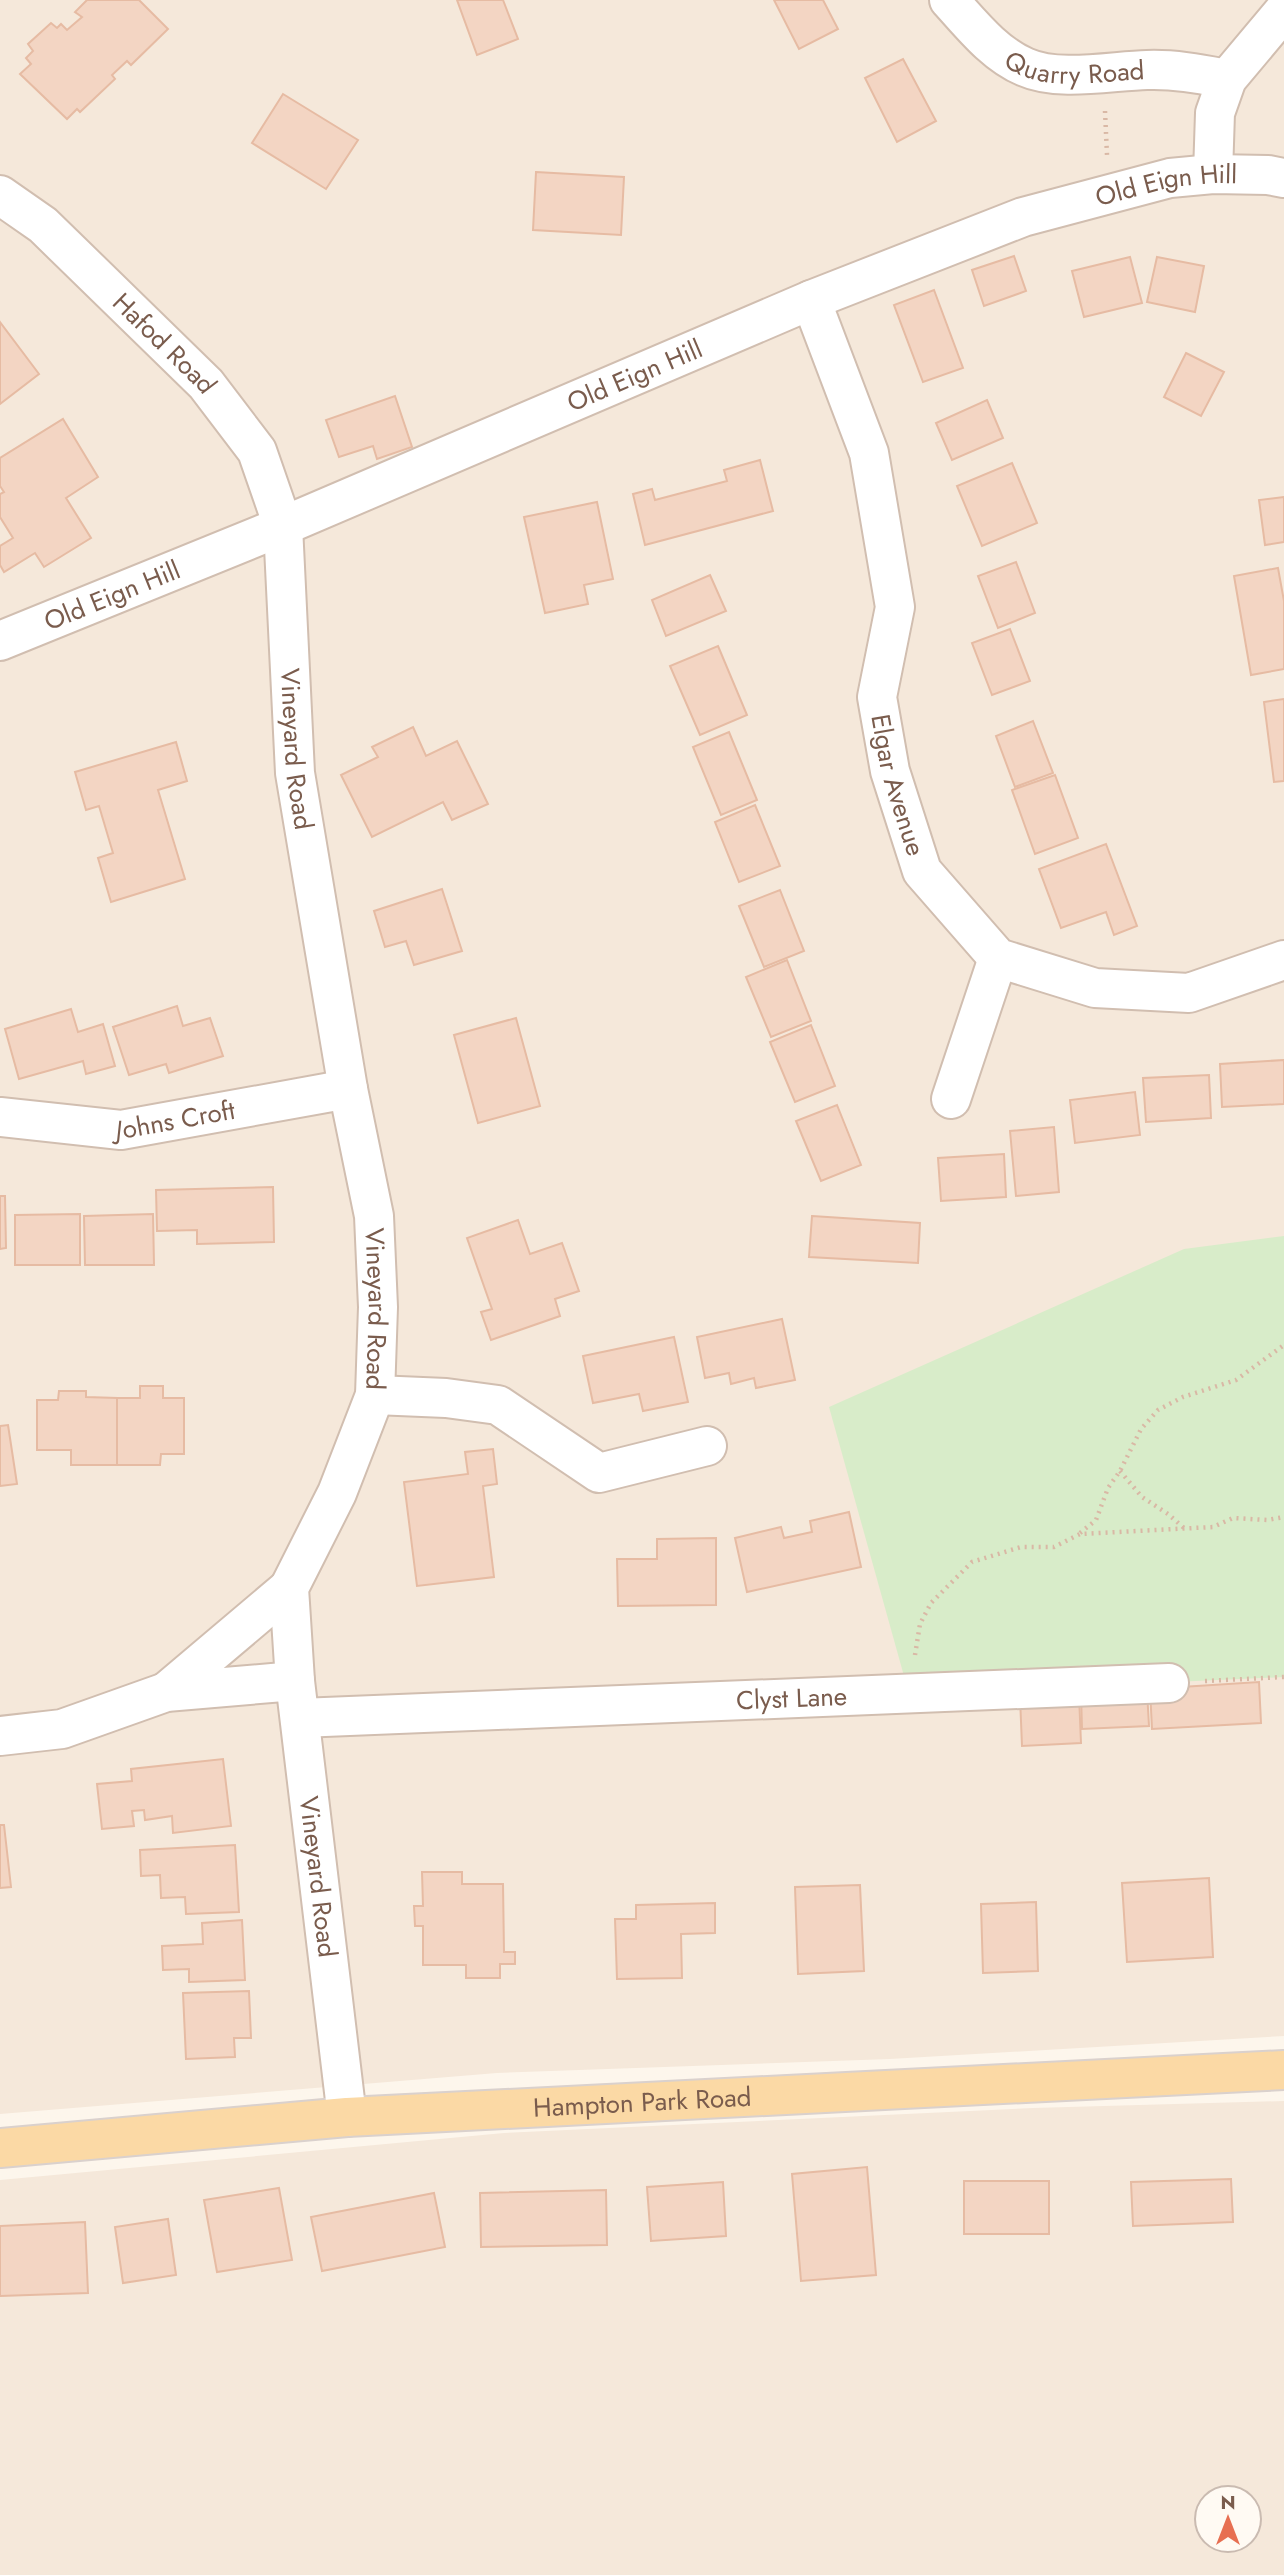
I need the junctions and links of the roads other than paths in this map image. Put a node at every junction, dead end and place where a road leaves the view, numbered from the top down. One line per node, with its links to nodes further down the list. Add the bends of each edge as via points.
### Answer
1 (949, 0): 3 (street, Quarry Road, via 998,51 1025,68 1060,74 1187,72)
2 (1284, 10): 3 (street)
3 (1227, 79): 4 (street, via 1215,113)
4 (1213, 174): 5 (street, Old Eign Hill); 7 (street, Old Eign Hill, via 1170,178 1023,217)
5 (1284, 178)
6 (0, 195): 8 (street, Hafod Road, via 43,225 206,384 257,451)
7 (811, 300): 8 (street, Old Eign Hill); 10 (street, Elgar Avenue, via 869,453 895,607 877,697 890,771 922,871)
8 (282, 526): 9 (street, Old Eign Hill); 12 (street, Vineyard Road, via 295,774)
9 (0, 641)
10 (998, 958): 11 (street, via 1095,988 1188,993); 13 (street)
11 (1284, 960)
12 (348, 1089): 14 (street, Johns Croft, via 121,1130); 15 (street, Vineyard Road, via 374,1216)
13 (951, 1099)
14 (0, 1117)
15 (375, 1395): 16 (street, via 498,1405 599,1473); 17 (street, Vineyard Road, via 337,1493)
16 (707, 1446)
17 (289, 1588): 18 (street, Vineyard Road); 20 (street)
18 (295, 1681): 20 (street); 21 (street, Vineyard Road)
19 (1169, 1683): 21 (street, Clyst Lane)
20 (166, 1692): 22 (street, via 62,1729)
21 (300, 1718): 24 (street, Vineyard Road)
22 (0, 1737)
23 (1284, 2070): 24 (main road, Hampton Park Road)
24 (346, 2118): 25 (main road, Hampton Park Road)
25 (0, 2148)

